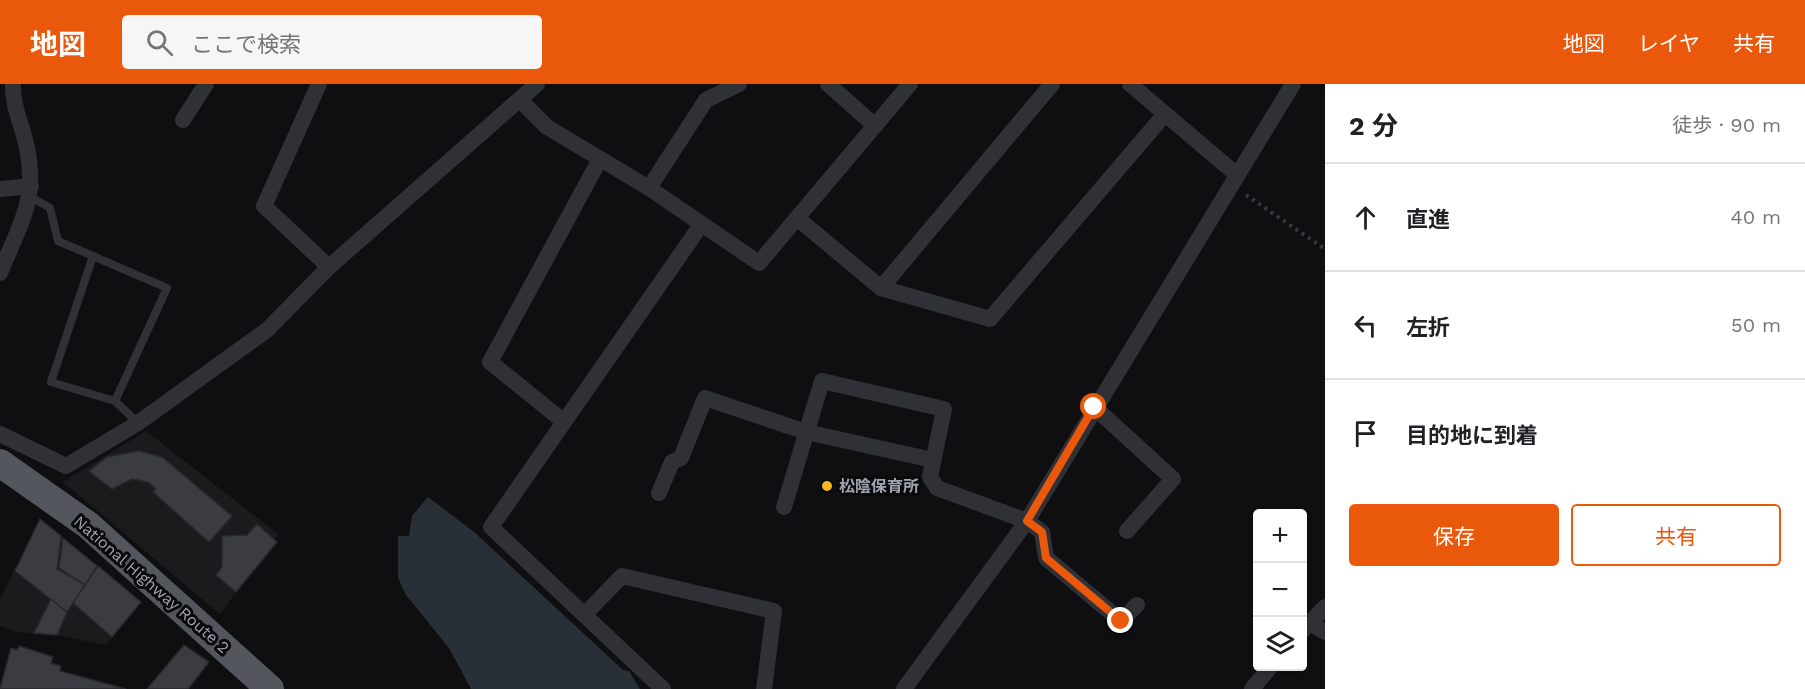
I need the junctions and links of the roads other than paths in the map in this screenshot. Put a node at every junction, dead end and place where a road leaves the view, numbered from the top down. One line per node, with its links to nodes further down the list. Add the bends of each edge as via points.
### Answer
1 (13, 84): 19 (street, via 12,94 27,147)
2 (206, 84): 13 (street)
3 (319, 84): 23 (street, via 264,206)
4 (537, 84): 11 (street)
5 (739, 84): 17 (street, via 706,100)
6 (828, 84): 14 (street)
7 (910, 84): 14 (street)
8 (1052, 84): 25 (street)
9 (1130, 84): 12 (street)
10 (1290, 86): 16 (street)
11 (520, 100): 15 (street, via 547,127); 23 (street)
12 (1165, 114): 16 (street); 25 (street, via 990,319)
13 (183, 120)
14 (875, 126): 20 (street)
15 (600, 159): 17 (street); 28 (street, via 490,362)
16 (1234, 180): 27 (street)
17 (649, 188): 21 (street)
18 (0, 189): 19 (street)
19 (31, 191): 22 (lane, via 50,208 58,241); 24 (street)
20 (797, 218): 21 (street, via 759,263); 25 (street)
21 (701, 225): 28 (street)
22 (93, 256): 26 (lane, via 51,382); 26 (lane, via 167,288)
23 (329, 267): 29 (street, via 267,330)
24 (0, 273)
25 (881, 288)
26 (115, 401): 29 (lane)
27 (1094, 407): 36 (street); 37 (street, via 1173,479)
28 (563, 421): 40 (street, via 491,527)
29 (138, 423): 31 (street, via 66,466)
30 (806, 432): 32 (street); 32 (street, via 822,381 944,409); 34 (street, via 705,398 681,458 672,462); 35 (street)
31 (0, 434)
32 (933, 460): 36 (street, via 930,477 937,488)
33 (0, 463): 45 (highway, National Highway Route 2, via 88,525)
34 (659, 493)
35 (784, 507)
36 (1027, 521): 38 (street, via 1042,532 1046,558 1121,621); 48 (street)
37 (1127, 531)
38 (1137, 605)
39 (1325, 607): 41 (street)
40 (585, 614): 46 (street); 47 (street, via 621,576 774,611)
41 (1307, 626)
42 (1307, 627): 43 (street)
43 (1325, 632)
44 (1267, 671): 49 (street)
45 (270, 689)
46 (663, 689)
47 (764, 689)
48 (904, 689)
49 (1252, 689)

